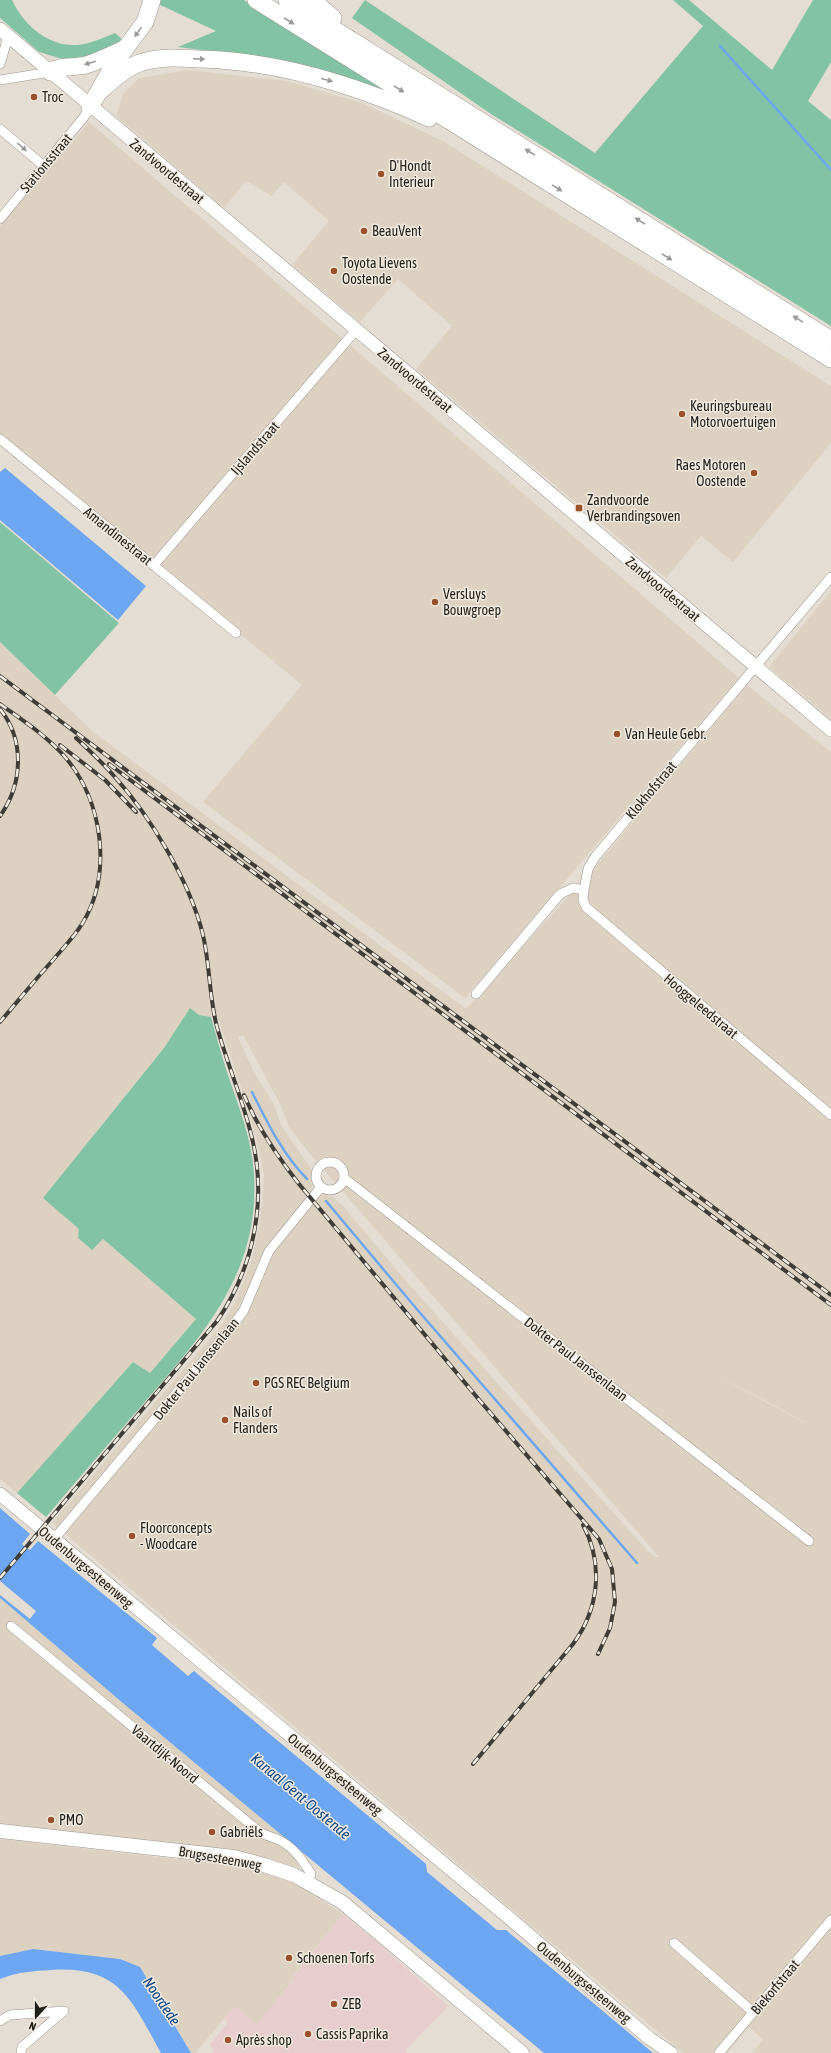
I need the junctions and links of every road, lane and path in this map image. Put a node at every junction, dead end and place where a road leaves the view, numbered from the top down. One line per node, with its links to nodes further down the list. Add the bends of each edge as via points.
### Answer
1 (152, 0): 6 (highway, one-way to 6, via 145,22)
2 (256, 0): 15 (highway, one-way to 15)
3 (287, 0): 9 (highway)
4 (312, 0): 9 (highway)
5 (4, 33): 7 (street); 8 (main road, Zandvoordestraat)
6 (126, 48): 8 (highway, one-way to 8, via 100,60 84,65 57,67); 11 (highway, via 106,77)
7 (0, 64)
8 (50, 72): 10 (street); 12 (main road, Zandvoordestraat)
9 (413, 78): 18 (highway, one-way to 9)
10 (0, 80)
11 (100, 91): 12 (highway); 15 (highway, one-way to 15, via 125,70 136,64 160,58 262,64 344,84 394,102)
12 (90, 107): 14 (street, Stationsstraat); 17 (main road, Zandvoordestraat)
13 (0, 129): 14 (street, one-way to 14)
14 (44, 166): 16 (street, Stationsstraat)
15 (536, 175): 19 (highway, one-way to 19)
16 (1, 216)
17 (356, 330): 21 (street, Ijslandstraat); 24 (main road, Zandvoordestraat)
18 (831, 340)
19 (831, 359)
20 (0, 438): 21 (street, Amandinestraat)
21 (154, 565): 23 (street, Amandinestraat)
22 (831, 577): 24 (street, Klokhofstraat)
23 (236, 633)
24 (755, 666): 25 (main road, Zandvoordestraat); 26 (street, Klokhofstraat, via 595,856 588,870)
25 (831, 730)
26 (584, 890): 27 (street, via 573,888 560,894); 28 (street, Hooggeleedstraat, via 583,900 586,908)
27 (476, 994)
28 (831, 1115)
29 (344, 1178): 30 (street, via 336,1189 328,1190); 30 (street, Dokter Paul Janssenlaan, via 343,1172 335,1163 323,1164 316,1173); 33 (street, Dokter Paul Janssenlaan)
30 (321, 1187): 32 (street, Dokter Paul Janssenlaan, via 269,1251 244,1310 232,1328)
31 (0, 1494): 32 (main road, Oudenburgsesteenweg)
32 (54, 1539): 43 (main road, Oudenburgsesteenweg, via 514,1922 649,2038)
33 (809, 1541)
34 (11, 1626): 36 (street, Vaartdijk-Noord, via 261,1833 281,1840 307,1867 311,1874)
35 (0, 1831): 36 (main road, Brugsesteenweg, via 234,1857 264,1864)
36 (309, 1882): 42 (main road, Brugsesteenweg, via 342,1902)
37 (831, 1920): 39 (street, Biekorfstraat)
38 (674, 1943): 39 (street)
39 (753, 2012): 44 (street, Biekorfstraat)
40 (0, 2021): 41 (street, via 10,2015 64,2010 22,2047)
41 (21, 2053)
42 (522, 2053)
43 (671, 2053)
44 (719, 2053)

